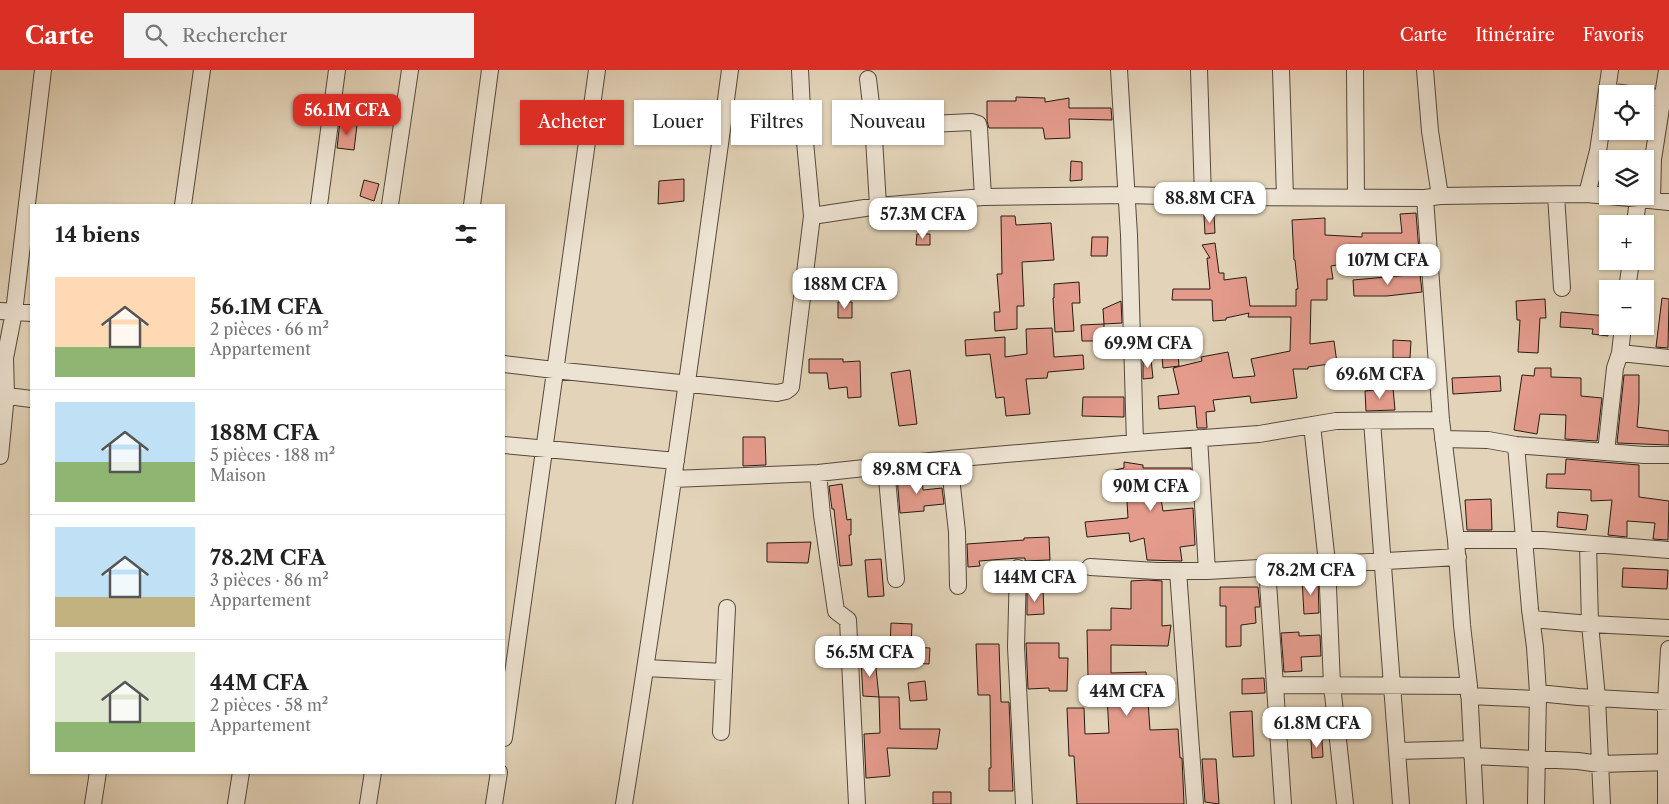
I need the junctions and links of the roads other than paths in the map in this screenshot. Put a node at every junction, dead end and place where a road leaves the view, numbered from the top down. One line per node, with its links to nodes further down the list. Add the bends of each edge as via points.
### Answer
1 (43, 70): 40 (street)
2 (202, 70): 33 (street)
3 (337, 70): 34 (street)
4 (410, 70): 35 (street)
5 (490, 70): 36 (street)
6 (597, 70): 46 (street)
7 (730, 70): 47 (street)
8 (800, 70): 38 (street)
9 (1119, 70): 22 (street)
10 (1199, 70): 27 (street)
11 (1281, 70): 28 (street)
12 (1354, 70): 29 (street)
13 (1425, 70): 30 (street)
14 (1610, 70): 17 (street)
15 (1666, 70): 18 (street)
16 (868, 79): 37 (street)
17 (1607, 85)
18 (1665, 100): 21 (street)
19 (944, 123): 26 (street, via 978,124)
20 (1599, 140): 23 (street)
21 (1654, 154)
22 (1127, 194): 26 (street); 27 (street); 55 (street)
23 (1588, 194): 24 (street); 25 (street)
24 (1556, 195): 30 (street); 39 (street)
25 (1599, 195)
26 (983, 197): 37 (street)
27 (1203, 197): 28 (street)
28 (1285, 197): 29 (street)
29 (1356, 197): 30 (street)
30 (1433, 197): 50 (street)
31 (1654, 200): 32 (street)
32 (1669, 202)
33 (183, 204)
34 (319, 204)
35 (390, 204)
36 (472, 204)
37 (878, 206): 38 (street)
38 (812, 216): 47 (street, via 791,387 777,393)
39 (1562, 288)
40 (7, 311): 41 (street); 48 (street)
41 (30, 314)
42 (1622, 335): 43 (street)
43 (1620, 353): 44 (street); 59 (street, via 1615,368)
44 (1669, 358)
45 (505, 364): 46 (street)
46 (554, 370): 47 (street); 58 (street)
47 (687, 384): 63 (street)
48 (3, 395): 49 (street); 61 (street)
49 (30, 398)
50 (1441, 420): 51 (street); 54 (street)
51 (1372, 421): 52 (street, via 1336,421); 72 (street)
52 (1312, 426): 53 (street); 73 (street)
53 (1199, 438): 55 (street); 77 (street)
54 (1443, 439): 57 (street, via 1488,440); 67 (street)
55 (1134, 443): 62 (street)
56 (505, 445): 58 (street)
57 (1516, 445): 59 (street); 68 (street)
58 (544, 448): 63 (street); 95 (street)
59 (1606, 452): 60 (street)
60 (1669, 455)
61 (0, 456)
62 (948, 459): 64 (street); 80 (street, via 957,532)
63 (676, 461): 66 (street)
64 (886, 467): 65 (street); 79 (street)
65 (818, 473): 66 (street); 111 (street, via 836,611 848,620)
66 (673, 479): 86 (street)
67 (1456, 540): 68 (street); 71 (street)
68 (1524, 540): 69 (street); 82 (street)
69 (1588, 544): 70 (street); 83 (street)
70 (1669, 550)
71 (1458, 558): 72 (street); 91 (street)
72 (1382, 561): 73 (street); 90 (street)
73 (1327, 564): 76 (street); 89 (street)
74 (1090, 567): 78 (street)
75 (1018, 568): 112 (street, via 1016,647)
76 (1267, 568): 77 (street); 88 (street)
77 (1207, 570): 78 (street)
78 (1178, 571): 113 (street)
79 (896, 579)
80 (958, 586)
81 (727, 608): 87 (street)
82 (1532, 619): 83 (street); 92 (street)
83 (1590, 624): 84 (street); 93 (street)
84 (1669, 628)
85 (1669, 649): 94 (street)
86 (646, 668): 87 (street); 110 (street)
87 (724, 672): 96 (street)
88 (1275, 685): 89 (street); 114 (street)
89 (1332, 685): 90 (street); 115 (street)
90 (1393, 686): 91 (street); 97 (street)
91 (1469, 691): 92 (street); 98 (street)
92 (1538, 696): 93 (street); 99 (street)
93 (1597, 698): 94 (street); 101 (street)
94 (1668, 702): 100 (street)
95 (505, 731)
96 (721, 732)
97 (1398, 751): 98 (street); 116 (street)
98 (1472, 752): 99 (street); 117 (street)
99 (1536, 759): 101 (street); 118 (street)
100 (1668, 762): 101 (street); 120 (street)
101 (1600, 764): 119 (street)
102 (98, 774): 106 (street)
103 (241, 774): 107 (street)
104 (373, 774): 108 (street)
105 (499, 774): 109 (street)
106 (93, 804)
107 (236, 804)
108 (368, 804)
109 (494, 804)
110 (624, 804)
111 (857, 804)
112 (1024, 804)
113 (1195, 804)
114 (1284, 804)
115 (1345, 804)
116 (1402, 804)
117 (1475, 804)
118 (1536, 804)
119 (1602, 804)
120 (1666, 804)

